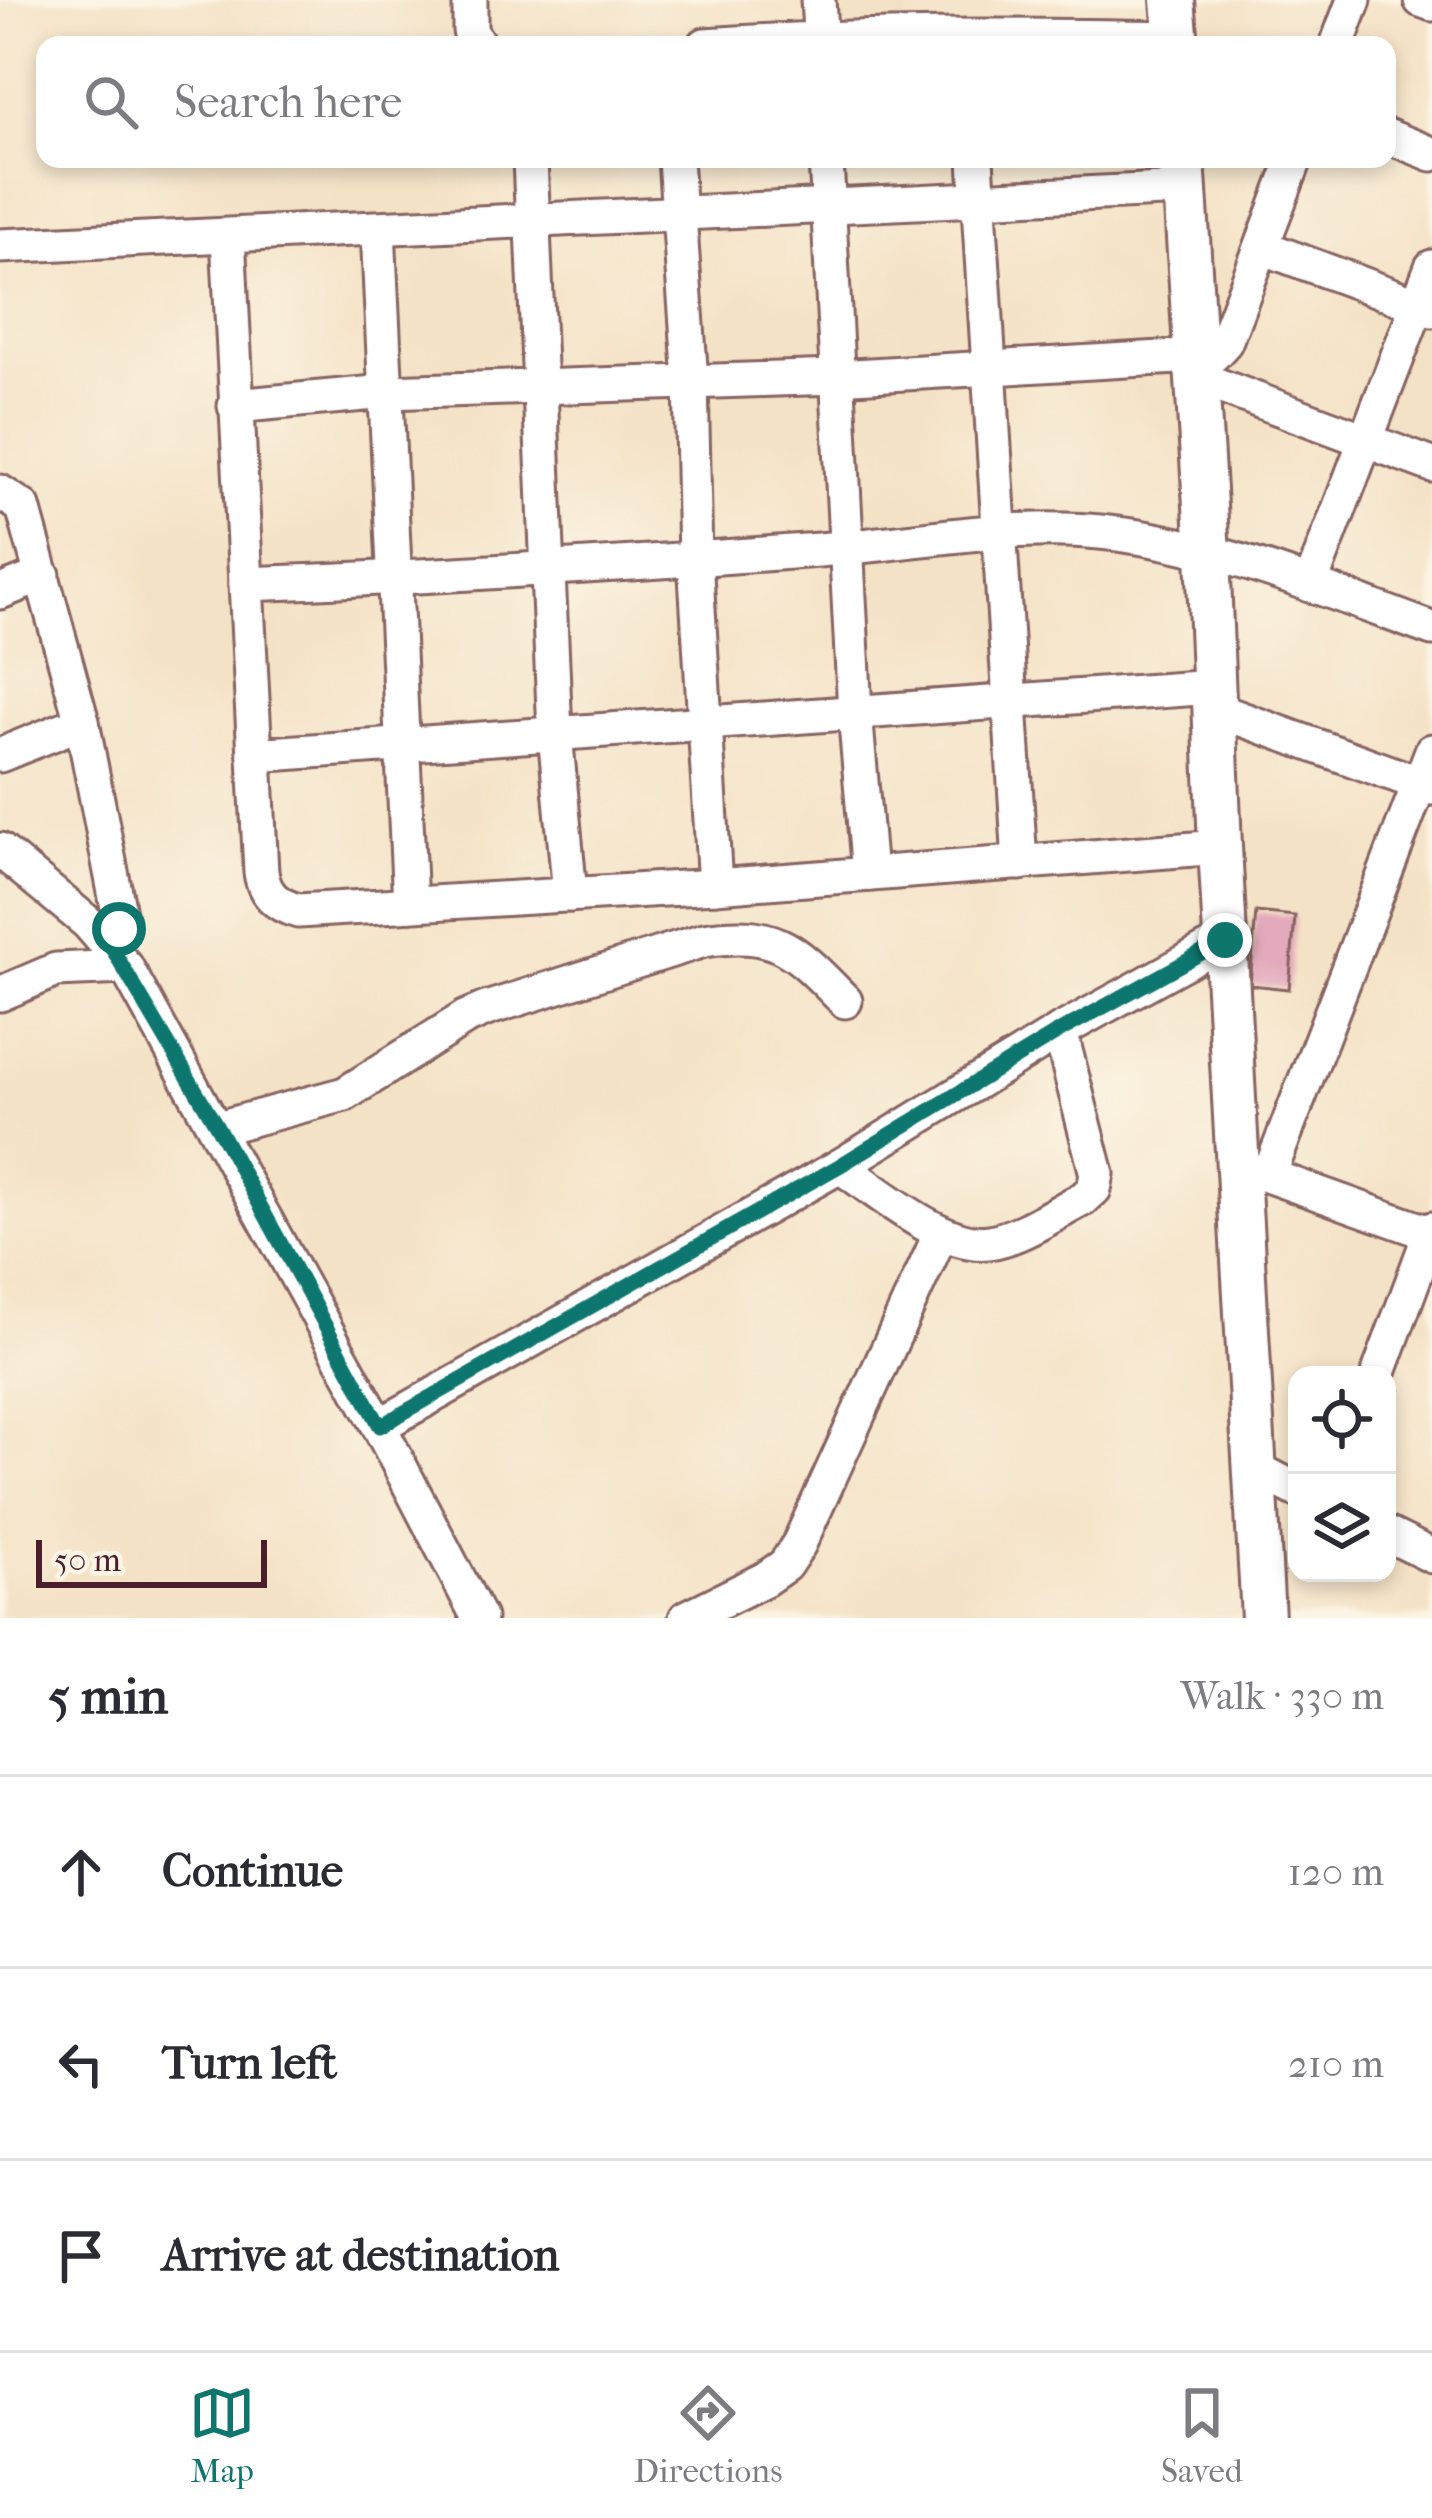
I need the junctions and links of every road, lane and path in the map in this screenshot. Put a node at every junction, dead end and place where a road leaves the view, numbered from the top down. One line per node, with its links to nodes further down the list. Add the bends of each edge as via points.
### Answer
1 (470, 0): 8 (street)
2 (818, 0): 9 (street)
3 (968, 0): 10 (street)
4 (1354, 0): 12 (street)
5 (1421, 0): 6 (street)
6 (1432, 4)
7 (1175, 28): 11 (street)
8 (473, 36)
9 (820, 36)
10 (970, 36)
11 (1038, 36)
12 (1340, 36)
13 (1396, 140): 14 (street)
14 (1432, 154)
15 (530, 168): 24 (street)
16 (675, 168): 23 (street)
17 (827, 168): 22 (street)
18 (976, 168): 21 (street)
19 (1292, 168): 28 (street)
20 (1184, 174): 21 (street); 32 (main road)
21 (978, 199): 22 (street); 31 (street)
22 (829, 205): 23 (street); 33 (street)
23 (678, 214): 24 (street); 34 (street)
24 (532, 218): 25 (street); 35 (street)
25 (378, 229): 26 (street); 36 (street)
26 (228, 236): 27 (street); 37 (street)
27 (0, 246)
28 (1262, 247): 30 (street); 32 (street, via 1226,342)
29 (1432, 267): 30 (street)
30 (1425, 307): 38 (street)
31 (992, 368): 32 (street); 33 (street); 41 (street)
32 (1197, 368): 38 (street); 43 (main road)
33 (836, 376): 34 (street); 42 (street)
34 (691, 380): 35 (street); 44 (street)
35 (540, 388): 36 (street); 45 (street)
36 (386, 392): 37 (street); 47 (street)
37 (235, 406): 48 (street)
38 (1366, 440): 39 (street); 49 (street)
39 (1432, 465)
40 (0, 492): 46 (street, via 22,507)
41 (1000, 530): 42 (street); 43 (street, via 1098,532); 53 (street)
42 (846, 548): 44 (street); 54 (street)
43 (1208, 554): 49 (street); 52 (main road)
44 (695, 559): 45 (street); 56 (street)
45 (548, 570): 47 (street); 57 (street)
46 (43, 574): 50 (street); 55 (street)
47 (395, 578): 48 (street); 58 (street)
48 (246, 584): 61 (street)
49 (1310, 585): 51 (street)
50 (0, 592)
51 (1432, 629)
52 (1213, 698): 53 (street); 62 (street); 63 (main road)
53 (1010, 700): 54 (street); 65 (street)
54 (855, 712): 56 (street); 66 (street)
55 (82, 722): 60 (street); 71 (street, via 120,918)
56 (704, 723): 57 (street); 67 (street)
57 (555, 734): 58 (street); 68 (street)
58 (403, 744): 61 (street); 69 (street)
59 (1432, 751): 62 (street)
60 (0, 754)
61 (255, 755): 69 (street, via 261,872 271,897 298,911)
62 (1426, 786): 77 (street)
63 (1220, 847): 65 (street); 70 (main road)
64 (0, 850): 71 (street)
65 (1020, 863): 66 (street)
66 (869, 874): 67 (street)
67 (715, 886): 68 (street)
68 (570, 895): 69 (street)
69 (410, 904)
70 (1225, 940): 74 (street); 77 (main road)
71 (120, 958): 72 (street, via 56,970); 75 (street)
72 (0, 994)
73 (844, 1001): 75 (street, via 776,941 704,940 465,1018 345,1094)
74 (1060, 1031): 76 (street); 79 (street, via 1094,1189 994,1242)
75 (218, 1128): 81 (street)
76 (839, 1166): 79 (street); 81 (street)
77 (1253, 1170): 78 (street); 82 (main road)
78 (1431, 1232): 80 (street)
79 (941, 1233): 87 (street, via 799,1544 785,1565)
80 (1381, 1366)
81 (380, 1426): 86 (street)
82 (1255, 1468): 83 (street); 88 (main road)
83 (1288, 1485)
84 (1396, 1538): 85 (street)
85 (1432, 1556)
86 (479, 1618)
87 (686, 1618)
88 (1263, 1618)

